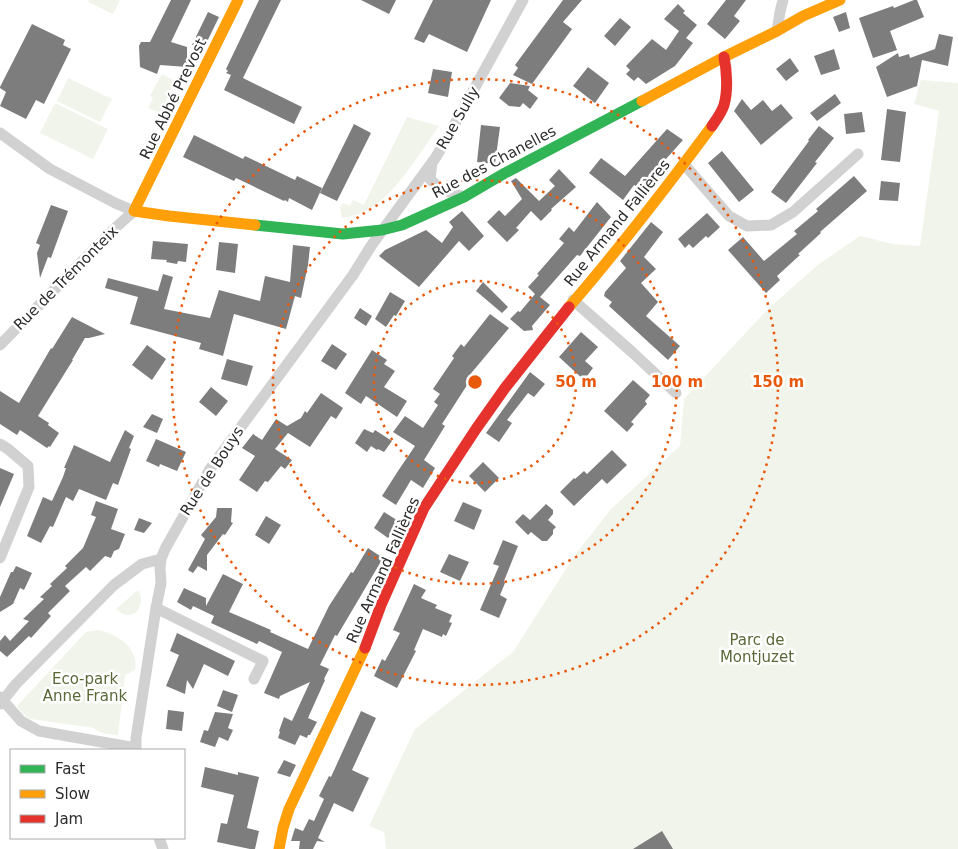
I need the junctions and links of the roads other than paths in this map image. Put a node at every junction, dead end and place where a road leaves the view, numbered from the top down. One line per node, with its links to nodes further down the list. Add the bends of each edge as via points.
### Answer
1 (238, 0): 12 (street, Rue Abbé Prevost)
2 (524, 0): 9 (street, Rue Sully)
3 (783, 0): 5 (street)
4 (840, 0): 5 (street, Rue des Chanelles)
5 (777, 31): 6 (street, Rue des Chanelles)
6 (724, 57): 10 (street, Rue Armand Fallières, via 727,80 724,106); 11 (street, Rue des Chanelles)
7 (0, 133): 12 (street, via 50,169)
8 (858, 154): 10 (street, Rue Armand Fallières, via 793,212 771,225 747,226 729,216)
9 (432, 162): 11 (street, via 430,179 440,188); 13 (street, Rue Sully)
10 (684, 164): 14 (street, Rue Armand Fallières)
11 (464, 197): 13 (street, Rue des Chanelles, via 402,225)
12 (134, 211): 13 (street, Rue des Chanelles, via 343,234); 15 (street, Rue de Trémonteix)
13 (382, 230): 19 (street, Rue de Bouys, via 349,281 210,469)
14 (573, 300): 16 (street, Rue Armand Fallières); 24 (street, Rue Armand Fallières, via 505,388 424,508 368,641 288,809)
15 (0, 345)
16 (676, 393)
17 (0, 444): 18 (street, via 28,466 29,487)
18 (0, 558)
19 (161, 559): 20 (street, Rue de Bouys); 22 (street, via 142,564 114,585)
20 (156, 608): 21 (street, via 263,661); 23 (street, Rue de Bouys)
21 (254, 679)
22 (1, 700): 23 (street, via 21,721 39,731)
23 (136, 749)
24 (279, 849)

